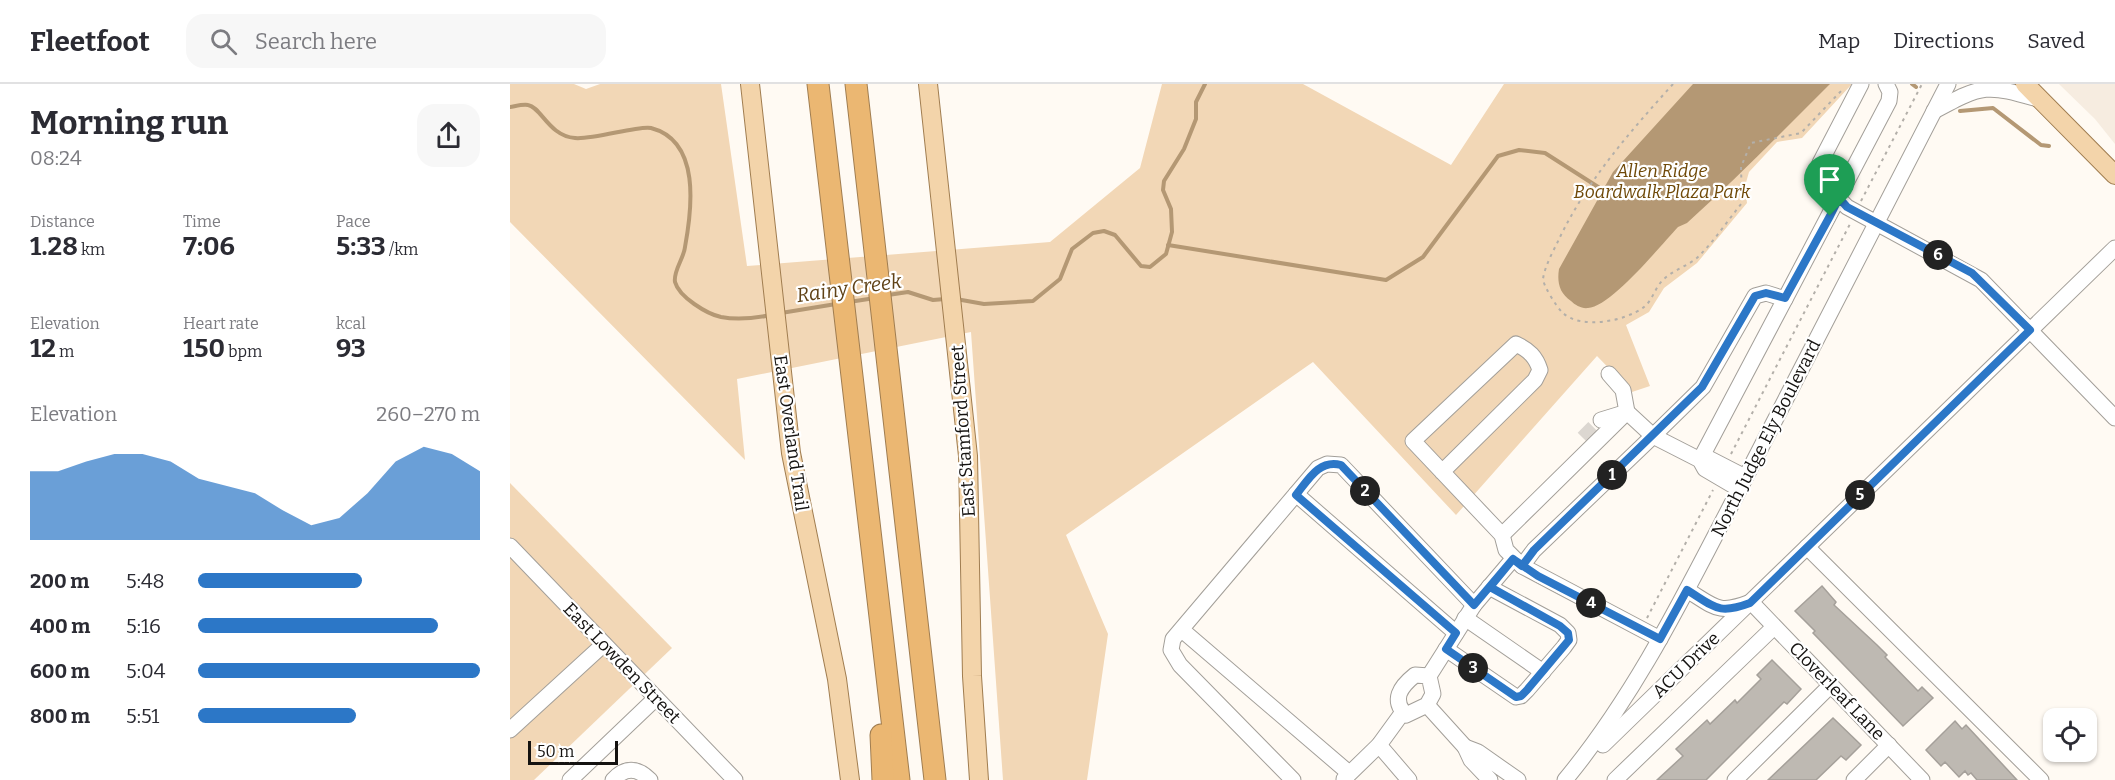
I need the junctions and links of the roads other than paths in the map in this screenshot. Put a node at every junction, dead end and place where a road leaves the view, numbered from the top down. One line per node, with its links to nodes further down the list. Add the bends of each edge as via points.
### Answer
1 (750, 84): 61 (main road, East Overland Trail, via 791,453 837,679)
2 (818, 84): 45 (highway)
3 (856, 84): 64 (highway)
4 (928, 84): 65 (main road, East Stamford Street, via 968,456 972,676)
5 (1861, 84): 13 (street, via 1820,163 1822,175)
6 (1886, 84): 13 (street, via 1889,101)
7 (1938, 84): 11 (street)
8 (1948, 84): 11 (street, North Judge Ely Boulevard)
9 (2025, 84): 10 (main road)
10 (2037, 92): 11 (street, via 1983,87); 12 (main road)
11 (1934, 111): 14 (street, North Judge Ely Boulevard)
12 (2115, 176)
13 (1839, 198): 14 (street, via 1847,207); 16 (street)
14 (1877, 222): 17 (street, via 1972,273); 27 (street, North Judge Ely Boulevard)
15 (2115, 248): 17 (street, ACU Drive)
16 (1785, 298): 22 (street, via 1761,293 1750,301 1702,387); 25 (street)
17 (2030, 330): 20 (street); 31 (street, ACU Drive)
18 (1609, 374): 19 (street, via 1623,390)
19 (1626, 412): 21 (street); 22 (street); 24 (street)
20 (2115, 418)
21 (1601, 420)
22 (1653, 436): 25 (street); 32 (street)
23 (1583, 438): 24 (street)
24 (1578, 460): 29 (street)
25 (1700, 460): 27 (street, via 1710,459)
26 (1442, 472): 26 (street, via 1535,380 1540,370 1537,359 1525,348 1516,344 1413,441); 29 (street)
27 (1742, 483): 34 (street, North Judge Ely Boulevard)
28 (1296, 495): 36 (street, via 1318,468 1341,465); 39 (street); 40 (street)
29 (1502, 535): 32 (street, via 1506,550)
30 (510, 546): 42 (street, East Lowden Street)
31 (1806, 547): 35 (street, ACU Drive); 74 (street)
32 (1518, 562): 33 (street); 41 (street)
33 (1490, 587): 36 (street); 44 (street, via 1568,633 1569,640)
34 (1687, 590): 35 (street, via 1719,609 1731,610); 41 (street, North Judge Ely Boulevard)
35 (1750, 603): 38 (street, Cloverleaf Lane); 69 (street, ACU Drive)
36 (1474, 605): 37 (street)
37 (1466, 618): 40 (street); 44 (street)
38 (1774, 627): 47 (street, Cloverleaf Lane); 70 (street)
39 (1182, 630): 55 (street); 66 (street, via 1173,639 1171,650 1180,665)
40 (1456, 633): 43 (street)
41 (1660, 639): 69 (street, North Judge Ely Boulevard, via 1634,687)
42 (604, 644): 48 (street, East Lowden Street); 51 (street)
43 (1446, 649): 44 (street, via 1516,697); 46 (street)
44 (1544, 672)
45 (888, 676): 62 (highway, via 879,697); 63 (highway)
46 (1429, 676): 49 (street, via 1433,694); 50 (street, via 1415,675 1401,689 1397,698)
47 (1832, 685): 53 (street, Cloverleaf Lane); 71 (street)
48 (656, 698): 57 (street, East Lowden Street); 58 (street)
49 (1427, 705): 50 (street, via 1418,712); 54 (street)
50 (1403, 712): 52 (street)
51 (510, 730)
52 (1379, 745): 55 (street); 56 (street)
53 (1889, 746): 72 (street); 73 (street, Cloverleaf Lane)
54 (1465, 747): 67 (street, via 1471,760); 68 (street)
55 (1346, 777)
56 (1401, 777)
57 (729, 778)
58 (570, 780)
59 (613, 780): 60 (street, via 632,769 643,772)
60 (650, 780)
61 (850, 780)
62 (883, 780)
63 (899, 780)
64 (935, 780)
65 (979, 780)
66 (1293, 780)
67 (1490, 780)
68 (1518, 780)
69 (1566, 780)
70 (1615, 780)
71 (1735, 780)
72 (1854, 780)
73 (1922, 780)
74 (2041, 780)

